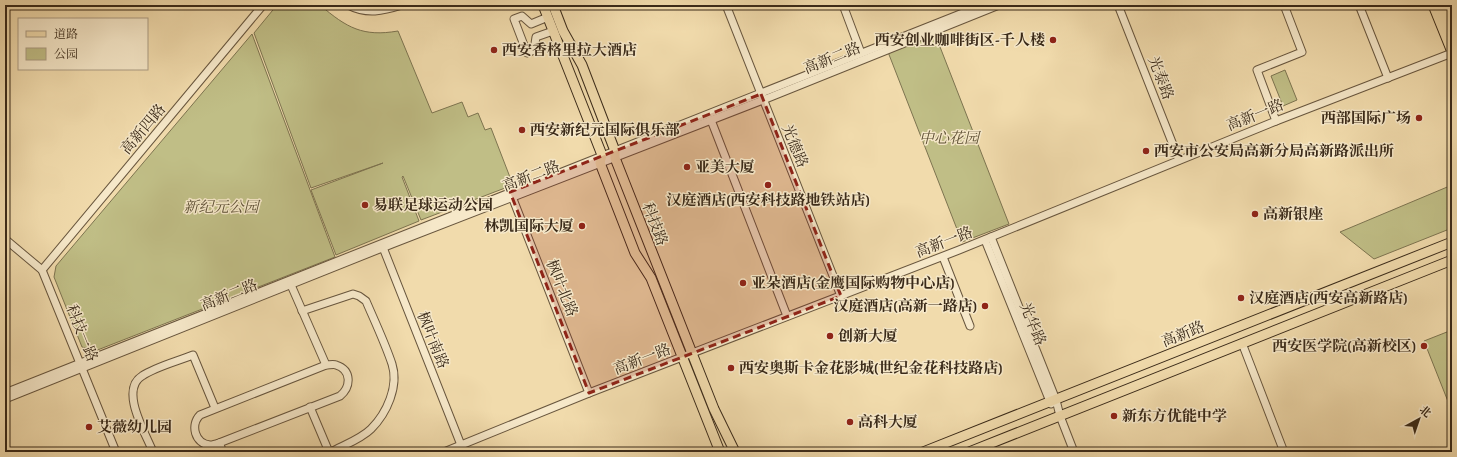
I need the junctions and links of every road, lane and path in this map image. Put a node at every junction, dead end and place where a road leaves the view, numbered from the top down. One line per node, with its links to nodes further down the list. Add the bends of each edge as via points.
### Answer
1 (263, 5): 36 (street, 高新四路)
2 (348, 5): 3 (street, via 370,12)
3 (402, 5)
4 (543, 5): 17 (main road, 科技路)
5 (553, 5): 26 (main road, 科技路, via 563,31 582,65)
6 (726, 5): 23 (street, 光德路)
7 (843, 5): 20 (street)
8 (983, 5): 20 (street, 高新二路)
9 (999, 5): 23 (street, 高新二路)
10 (1118, 5): 28 (street, 光泰路)
11 (1284, 5): 25 (street, via 1302,52 1257,70)
12 (1360, 5): 22 (street)
13 (1433, 5): 21 (main road)
14 (1442, 5): 19 (highway)
15 (1449, 5): 16 (highway)
16 (1452, 12)
17 (548, 17): 18 (main road, 科技路); 18 (street, via 532,24 522,16 514,19 527,53 534,50 536,37)
18 (553, 31): 27 (main road, 科技路)
19 (1452, 31)
20 (861, 53): 23 (street, 高新二路)
21 (1452, 53): 22 (street, 高新一路)
22 (1388, 78): 25 (street, 高新一路)
23 (762, 97): 24 (street, 高新二路); 26 (street, 高新二路); 38 (street, 光德路)
24 (711, 120): 26 (street, 高新二路); 40 (street)
25 (1276, 121): 28 (street, 高新一路)
26 (615, 154): 27 (street, 高新二路); 43 (main road, 科技路)
27 (601, 159): 29 (street, 高新二路); 44 (main road, 科技路, via 635,253 651,278)
28 (1179, 160): 31 (street, 高新一路)
29 (511, 195): 33 (street, 高新二路); 48 (street, 枫叶北路)
30 (5, 239): 36 (street, 科技一路)
31 (988, 239): 34 (street, 高新一路); 50 (street, 光华路)
32 (1452, 242): 50 (main road, 高新路)
33 (382, 246): 37 (street, 高新二路); 45 (street, 高新二路); 55 (street, 枫叶南路)
34 (943, 257): 38 (street, 高新一路); 41 (street)
35 (1452, 260): 42 (main road, 高新路)
36 (42, 270): 45 (street, 科技一路)
37 (291, 285): 39 (street); 45 (street, 高新二路)
38 (841, 296): 40 (street, 高新一路)
39 (302, 311): 46 (street); 59 (street, via 353,294 359,296 366,301 393,365 393,386 387,408 371,429)
40 (787, 316): 43 (street, 高新一路)
41 (970, 326)
42 (1242, 343): 53 (main road, 高新路); 66 (street)
43 (692, 354): 44 (street, 高新一路); 62 (main road, 科技路, via 714,409)
44 (682, 357): 48 (street, 高新一路); 61 (main road, 科技路)
45 (81, 365): 47 (street, 高新二路); 49 (street, 高新二路); 56 (street, 科技一路)
46 (326, 365): 51 (street); 52 (street, via 336,365 344,369 349,378 348,386 340,396)
47 (5, 393)
48 (589, 393): 55 (street, 高新一路)
49 (5, 399)
50 (1053, 401): 53 (street, 光华路); 63 (main road, 高新路)
51 (215, 408): 54 (street, via 200,415 194,426 201,442 209,445); 57 (street, via 193,355 141,376 133,389 133,403)
52 (310, 408): 54 (street); 59 (street)
53 (1060, 416): 64 (main road, 高新路); 65 (street, 光华路)
54 (219, 443): 58 (street)
55 (461, 445): 60 (street, 高新一路)
56 (116, 452)
57 (153, 452)
58 (223, 452)
59 (330, 452)
60 (444, 452)
61 (720, 452)
62 (736, 452)
63 (923, 452)
64 (970, 452)
65 (1074, 452)
66 (1284, 452)

